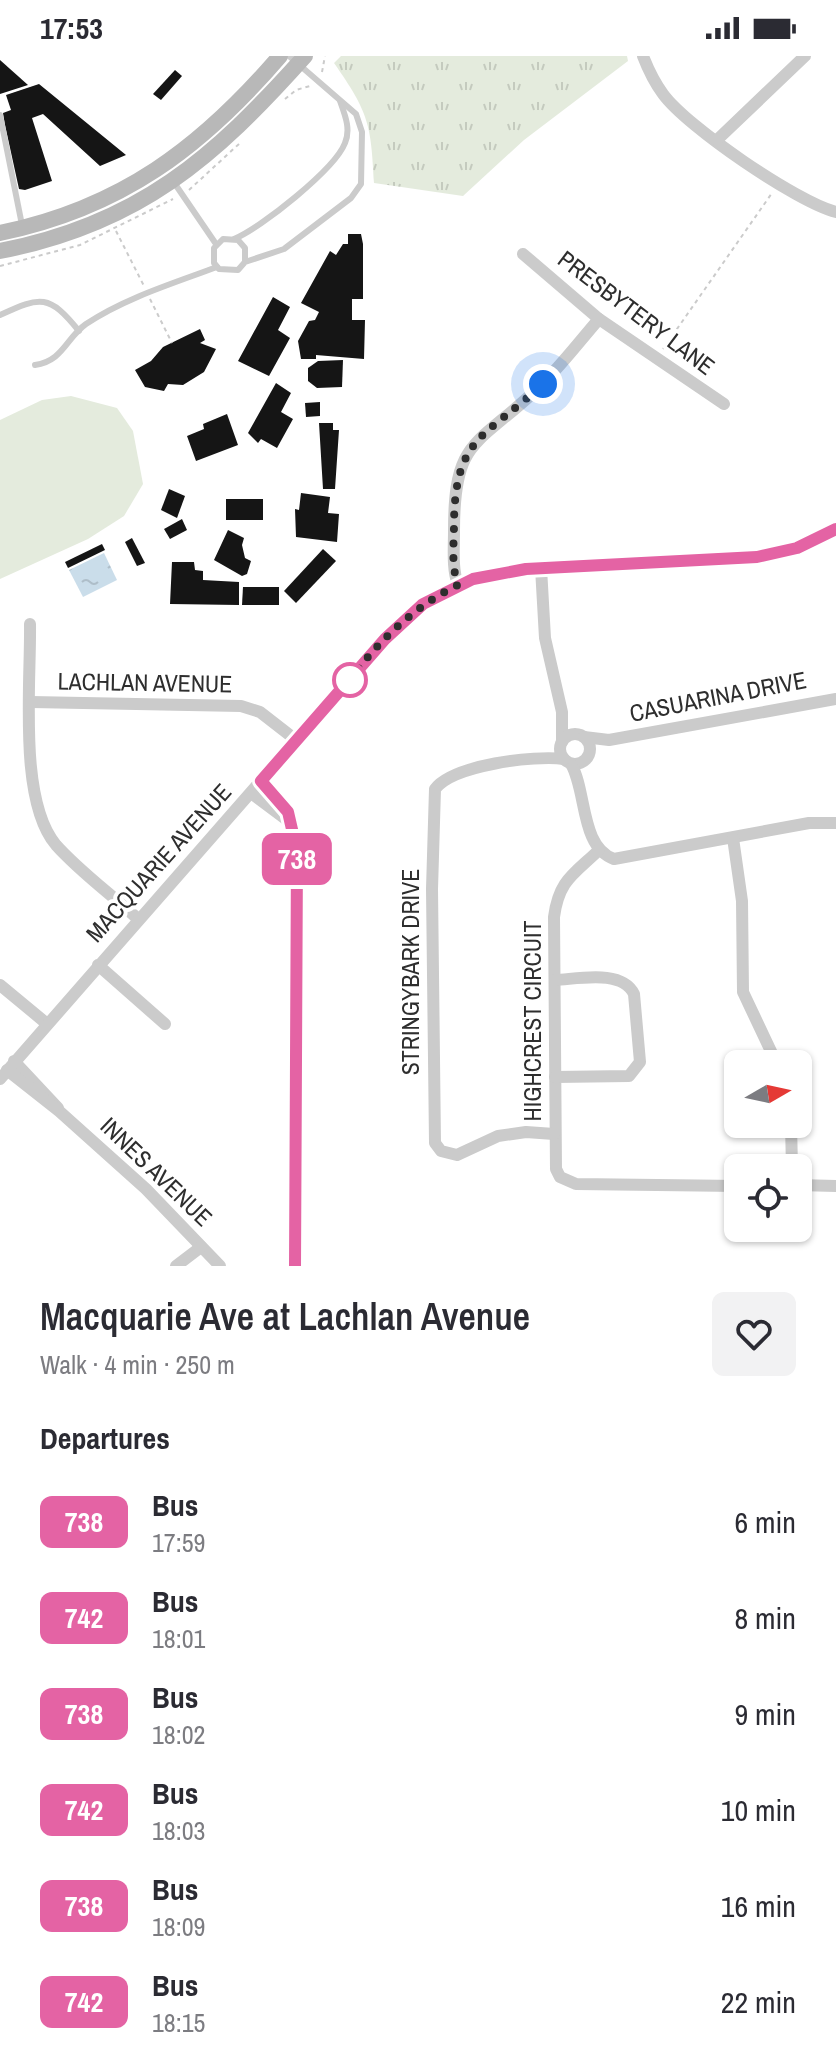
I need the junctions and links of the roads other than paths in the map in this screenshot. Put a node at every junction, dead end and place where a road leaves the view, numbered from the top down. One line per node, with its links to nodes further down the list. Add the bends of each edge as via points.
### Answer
1 (280, 56): 10 (main road, via 224,119)
2 (643, 56): 7 (street, via 663,95)
3 (805, 56): 7 (street)
4 (297, 59): 5 (lane); 11 (main road, via 229,138)
5 (340, 101): 8 (lane, via 347,122); 9 (lane, via 356,114)
6 (0, 115): 13 (lane)
7 (717, 140): 12 (street, via 804,200)
8 (342, 148): 9 (lane); 15 (lane, via 255,231)
9 (361, 156): 19 (lane, via 361,184 351,198 284,249)
10 (164, 166): 11 (lane); 13 (main road, via 92,205)
11 (174, 181): 16 (lane); 17 (main road, via 107,219)
12 (836, 212)
13 (23, 228): 14 (main road)
14 (0, 233)
15 (234, 239): 16 (lane); 19 (lane, via 245,248)
16 (216, 244): 20 (lane, via 212,254)
17 (0, 251)
18 (523, 254): 22 (street, PRESBYTERY LANE)
19 (245, 262): 20 (lane, via 233,272)
20 (217, 267): 23 (lane, via 148,293)
21 (0, 315): 23 (lane, via 43,300)
22 (599, 319): 25 (street, PRESBYTERY LANE); 28 (street, via 543,384 483,432 463,459 454,492)
23 (79, 331): 24 (lane, via 50,363)
24 (35, 365)
25 (724, 404)
26 (836, 529): 27 (street, MACQUARIE AVENUE, via 797,548 757,557)
27 (541, 568): 28 (street, MACQUARIE AVENUE); 30 (street, via 545,638)
28 (458, 585): 34 (street, MACQUARIE AVENUE, via 402,622)
29 (30, 624): 32 (street)
30 (556, 684): 33 (street); 36 (street)
31 (836, 699): 35 (street, CASUARINA DRIVE)
32 (31, 702): 34 (street, LACHLAN AVENUE, via 241,706 260,712); 43 (street, via 31,782 39,817 56,844)
33 (582, 736): 35 (street, CASUARINA DRIVE); 36 (street); 36 (street, via 572,734)
34 (296, 740): 37 (street, MACQUARIE AVENUE)
35 (609, 740): 36 (street, CASUARINA DRIVE)
36 (572, 754): 42 (street); 52 (street, STRINGYBARK DRIVE, via 449,775 435,789 433,1133 441,1151 457,1155 498,1136)
37 (261, 781): 38 (street, MACQUARIE AVENUE); 40 (street, via 286,808)
38 (251, 793): 40 (street); 43 (street, MACQUARIE AVENUE)
39 (836, 823): 41 (street)
40 (291, 826): 59 (street, via 297,851)
41 (733, 838): 42 (street, via 621,860); 49 (street, via 742,901 743,992)
42 (599, 850): 45 (street, HIGHCREST CIRCUIT, via 558,893)
43 (138, 919): 44 (street, MACQUARIE AVENUE)
44 (98, 965): 47 (street, MACQUARIE AVENUE); 48 (street)
45 (555, 980): 51 (street, HIGHCREST CIRCUIT); 51 (street, via 618,979 630,986 640,1062 629,1076)
46 (0, 985): 47 (street)
47 (46, 1023): 50 (street, MACQUARIE AVENUE)
48 (165, 1024)
49 (770, 1050)
50 (7, 1070): 56 (street, INNES AVENUE, via 49,1095 59,1111)
51 (555, 1077): 52 (street, HIGHCREST CIRCUIT)
52 (554, 1134): 54 (street, HIGHCREST CIRCUIT, via 556,1169 567,1182)
53 (812, 1185): 55 (street)
54 (724, 1186)
55 (836, 1186)
56 (201, 1247): 57 (street); 58 (street, INNES AVENUE)
57 (176, 1266)
58 (220, 1266)
59 (295, 1266)

